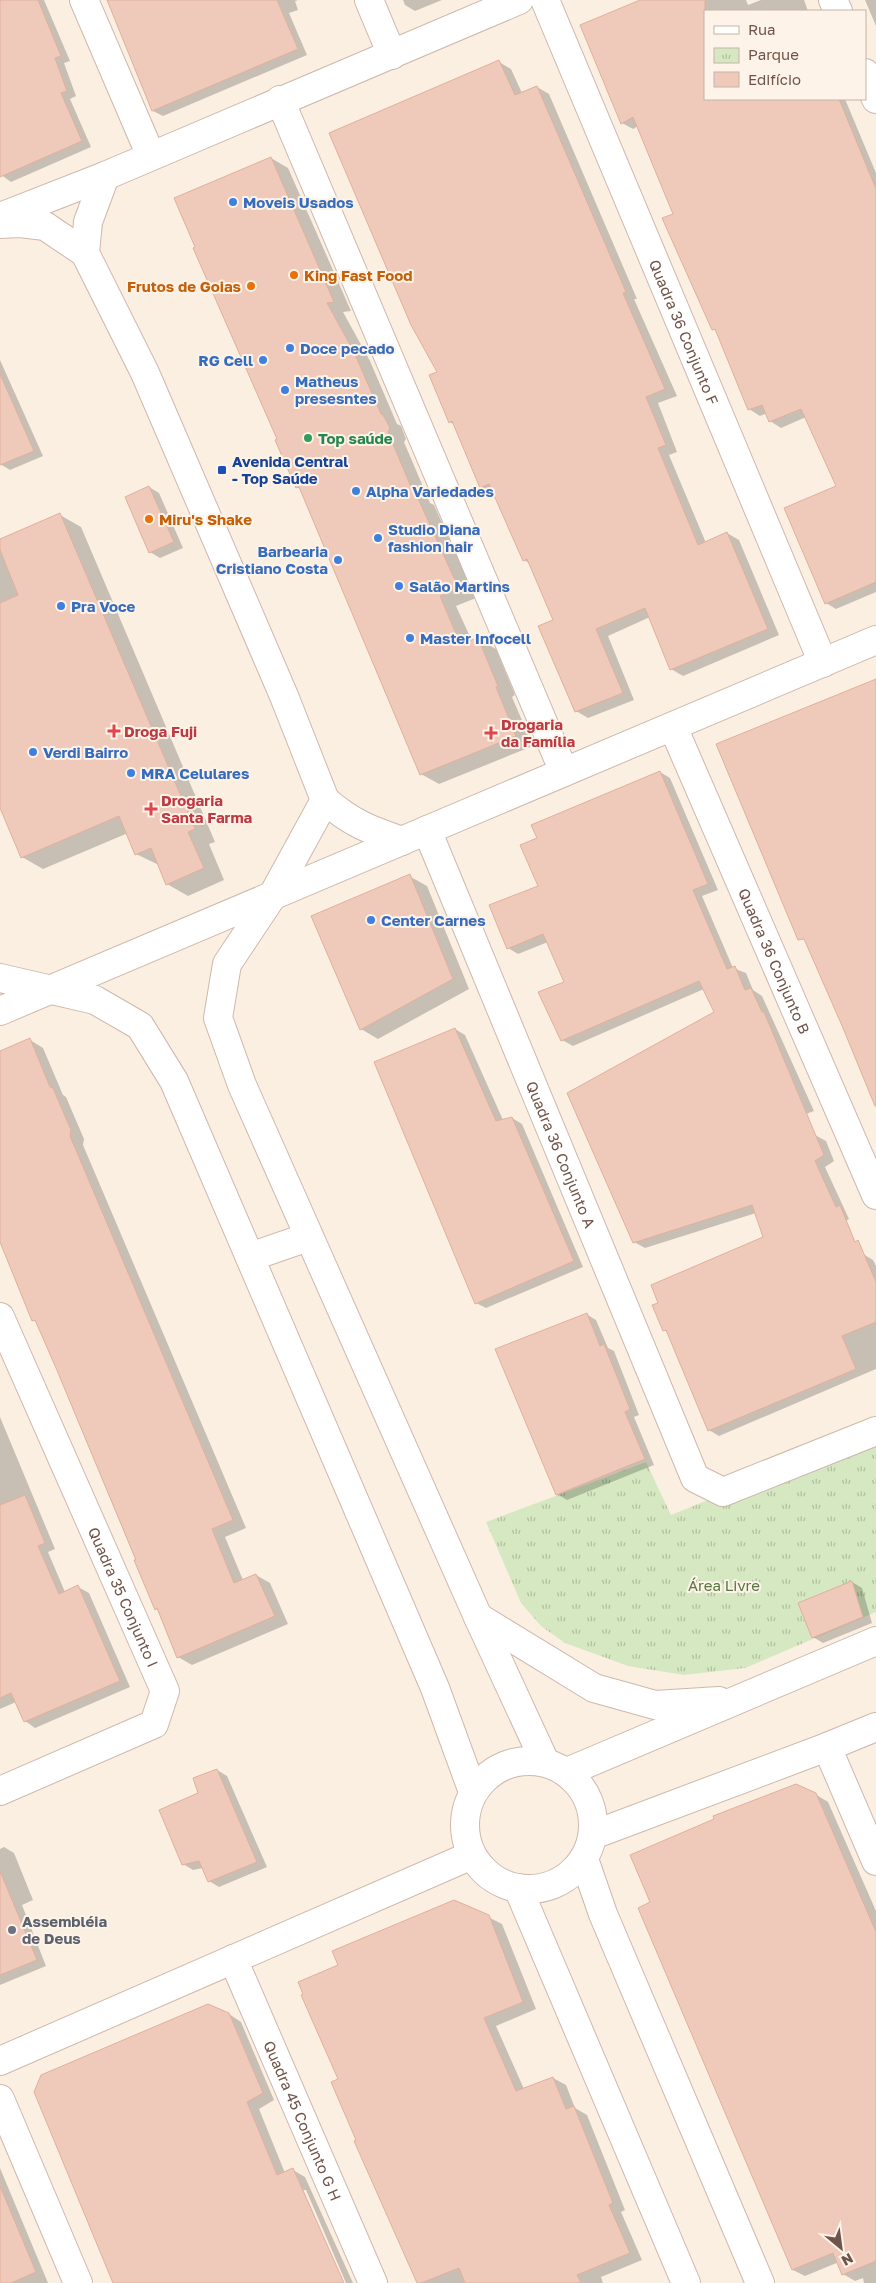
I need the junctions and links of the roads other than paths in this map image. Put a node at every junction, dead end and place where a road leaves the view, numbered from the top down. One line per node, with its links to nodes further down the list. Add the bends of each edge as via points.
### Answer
1 (84, 0): 9 (street)
2 (369, 0): 5 (street)
3 (519, 0): 5 (street)
4 (545, 0): 15 (street, Quadra 36 Conjunto F)
5 (392, 55): 8 (street)
6 (866, 75): 7 (street)
7 (876, 99)
8 (280, 100): 9 (street); 17 (street)
9 (151, 156): 10 (street)
10 (106, 176): 11 (street); 13 (street, via 88,222)
11 (0, 218)
12 (0, 224): 13 (street, via 45,226)
13 (85, 253): 18 (street, via 145,373 284,696)
14 (876, 640): 15 (street)
15 (823, 663): 16 (street)
16 (672, 727): 17 (street); 25 (street, Quadra 36 Conjunto B)
17 (564, 772): 19 (street)
18 (325, 800): 20 (street, via 344,817); 21 (street)
19 (427, 830): 20 (street); 29 (street, Quadra 36 Conjunto A, via 695,1478 723,1492)
20 (402, 841): 21 (street)
21 (274, 895): 23 (street); 26 (street, via 227,964 218,1018 242,1085)
22 (0, 978): 23 (street)
23 (47, 991): 24 (street); 27 (street, via 95,1000 140,1026 174,1081)
24 (0, 1011)
25 (876, 1194)
26 (308, 1237): 27 (street); 30 (street)
27 (250, 1257): 37 (street, via 435,1688)
28 (0, 1317): 36 (street, Quadra 35 Conjunto I, via 166,1691 154,1724)
29 (876, 1431)
30 (478, 1617): 32 (street, via 594,1688 655,1705); 35 (street)
31 (876, 1641): 32 (street)
32 (738, 1700): 35 (street)
33 (876, 1727): 34 (street)
34 (827, 1747): 38 (street); 40 (street)
35 (556, 1767): 37 (street, via 524,1761 504,1766 487,1777); 38 (street, via 580,1785 589,1800 593,1817)
36 (0, 1791)
37 (474, 1792): 39 (street, via 466,1813 466,1835)
38 (588, 1847): 41 (street, via 571,1873 555,1884 537,1889); 48 (street, via 607,1923)
39 (472, 1855): 41 (street, via 484,1871 499,1882); 42 (street)
40 (876, 1860)
41 (518, 1888): 47 (street)
42 (233, 1959): 43 (street); 46 (street, Quadra 45 Conjunto G H)
43 (0, 2060)
44 (0, 2099): 45 (street)
45 (78, 2283)
46 (373, 2283)
47 (686, 2283)
48 (760, 2283)

